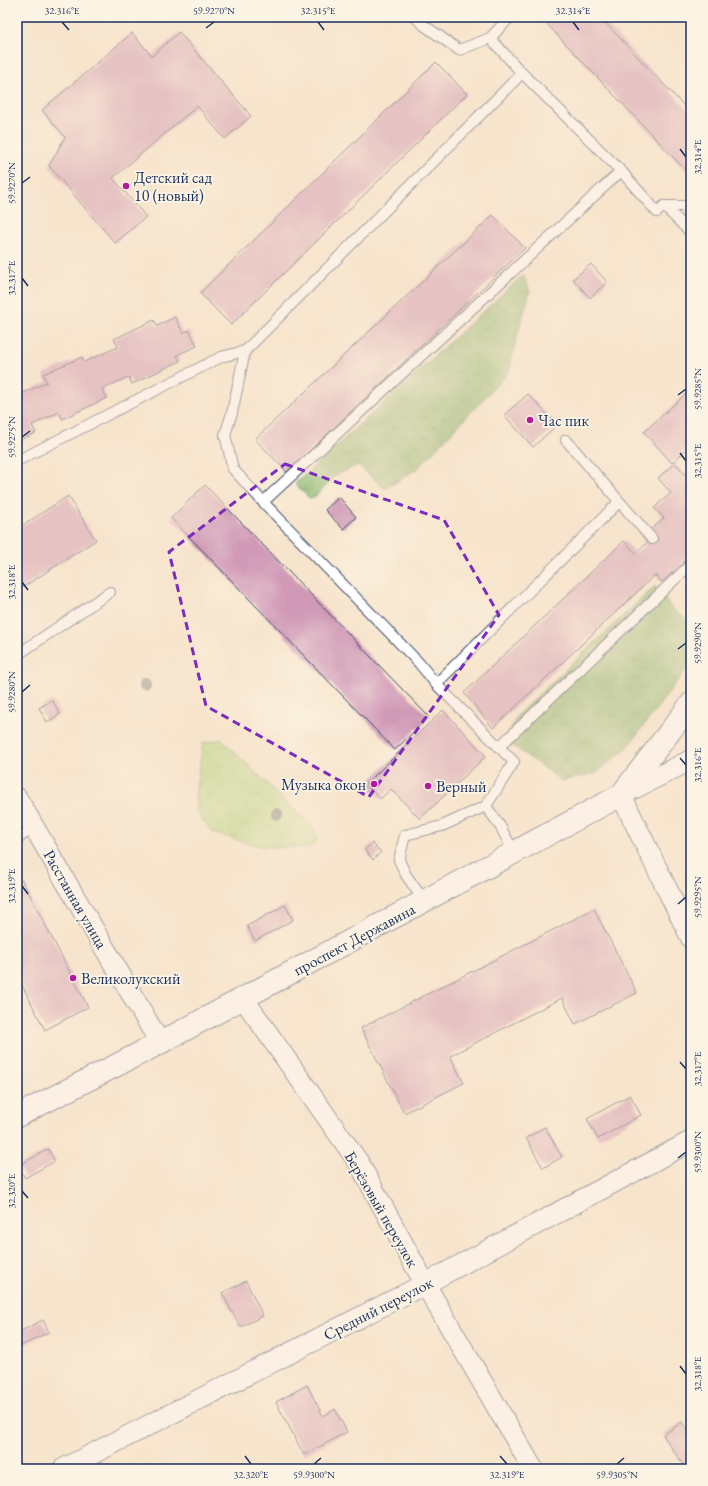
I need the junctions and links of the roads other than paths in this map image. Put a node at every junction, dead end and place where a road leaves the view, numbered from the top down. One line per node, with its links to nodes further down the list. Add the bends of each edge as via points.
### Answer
1 (415, 17): 3 (lane, via 458,50)
2 (510, 17): 3 (lane)
3 (490, 38): 4 (lane)
4 (522, 73): 5 (lane); 9 (lane)
5 (621, 171): 7 (lane, via 657,212); 12 (lane)
6 (691, 202): 7 (lane, via 687,206)
7 (664, 206): 8 (lane)
8 (691, 233)
9 (245, 351): 11 (lane, via 221,357); 12 (lane, via 225,435 233,469)
10 (566, 440): 13 (lane)
11 (17, 461)
12 (264, 502): 18 (lane, via 419,662)
13 (619, 502): 14 (lane); 18 (lane)
14 (652, 539)
15 (688, 567): 20 (lane)
16 (110, 592): 17 (lane)
17 (17, 655)
18 (436, 684): 20 (lane)
19 (691, 704): 22 (main road)
20 (500, 746): 24 (lane, via 514,762)
21 (691, 760): 22 (street, проспект Державина)
22 (621, 795): 27 (main road, проспект Державина); 29 (street)
23 (17, 798): 25 (street, Расстанная улица)
24 (486, 806): 27 (lane); 28 (lane, via 442,826 406,835 399,860)
25 (35, 828): 26 (lane); 31 (street, Расстанная улица)
26 (17, 838)
27 (514, 852): 28 (main road, проспект Державина)
28 (424, 902): 30 (main road, проспект Державина)
29 (691, 938)
30 (243, 998): 31 (main road, проспект Державина); 34 (street, Берёзовый переулок, via 358,1163)
31 (160, 1042): 32 (main road, проспект Державина)
32 (17, 1116)
33 (691, 1141): 34 (street, Средний переулок)
34 (425, 1284): 35 (street, Средний переулок); 36 (street, Берёзовый переулок)
35 (63, 1469)
36 (533, 1469)

